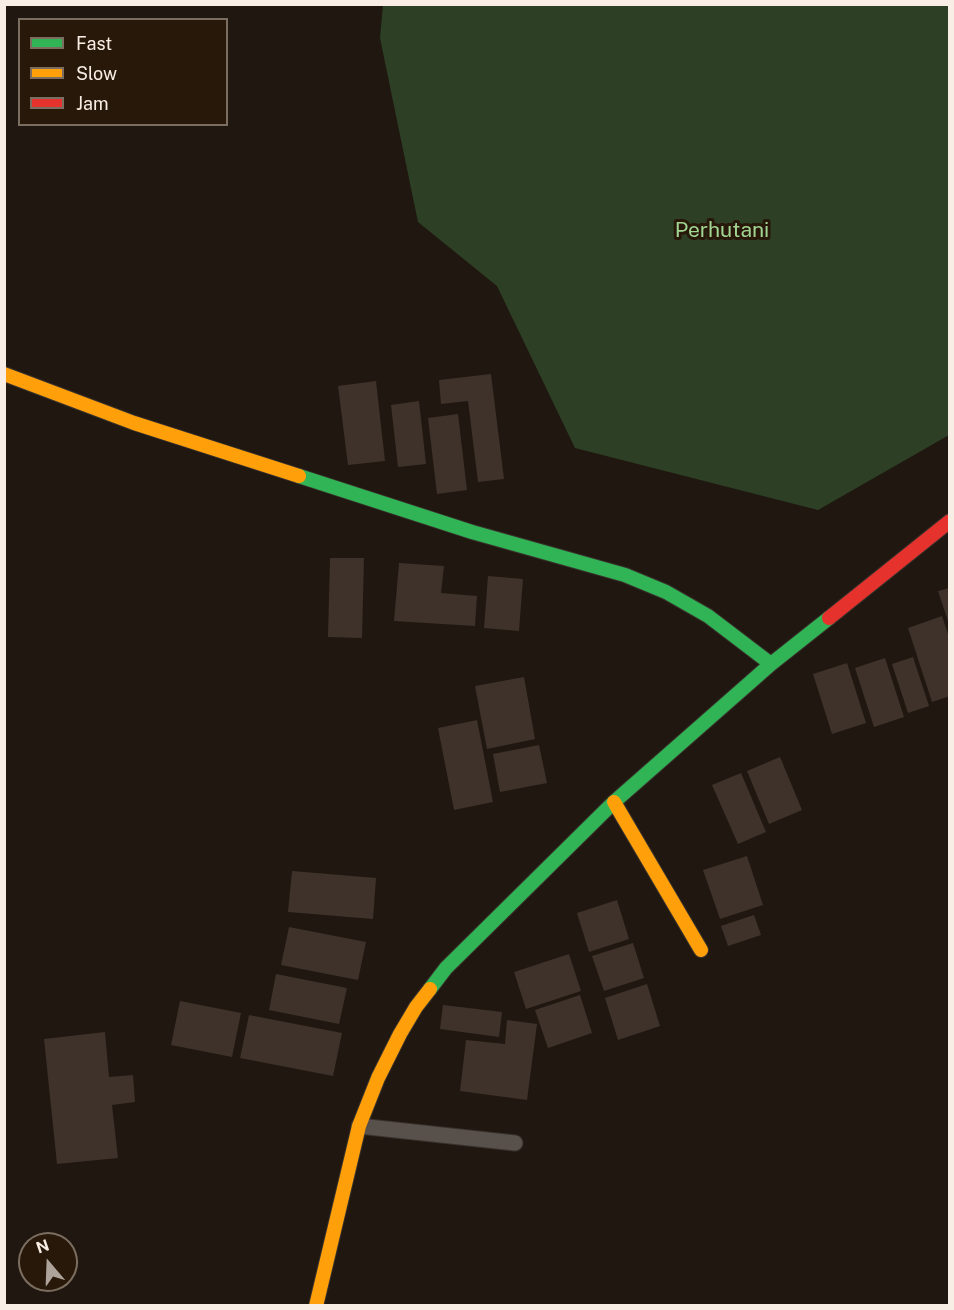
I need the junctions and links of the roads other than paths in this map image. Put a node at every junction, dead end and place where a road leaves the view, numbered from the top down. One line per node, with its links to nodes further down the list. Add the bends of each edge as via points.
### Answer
1 (4, 374): 3 (main road, via 134,423 472,532 625,575 666,591 708,616)
2 (950, 521): 3 (main road)
3 (771, 664): 4 (main road)
4 (614, 802): 5 (main road); 6 (main road, via 446,968 400,1034)
5 (701, 950)
6 (359, 1126): 7 (lane); 8 (main road)
7 (516, 1143)
8 (316, 1305)

